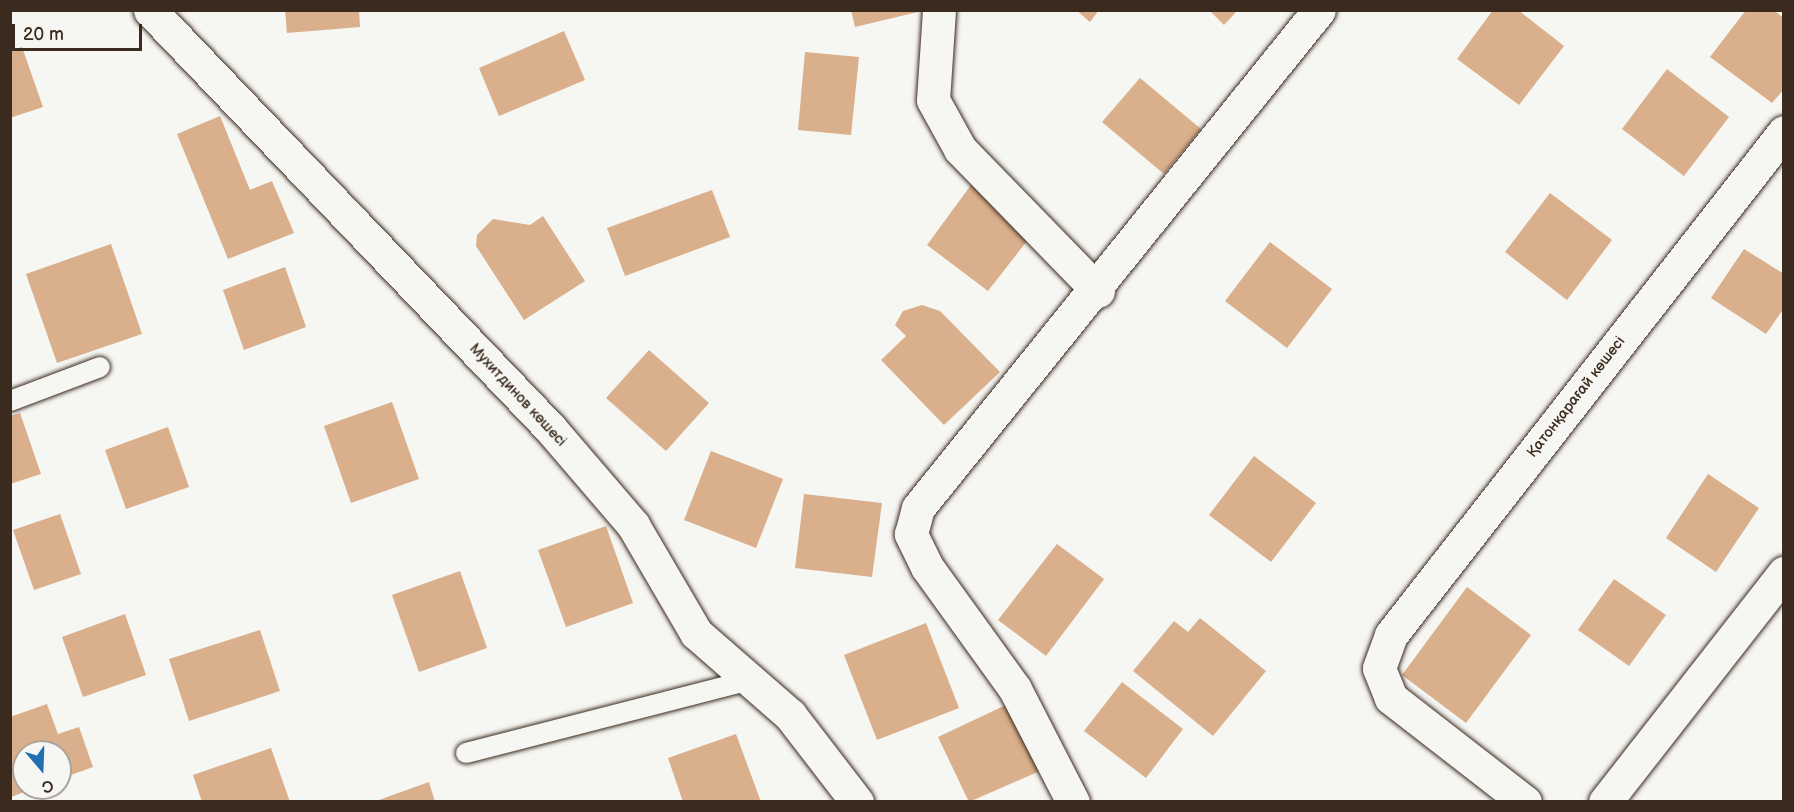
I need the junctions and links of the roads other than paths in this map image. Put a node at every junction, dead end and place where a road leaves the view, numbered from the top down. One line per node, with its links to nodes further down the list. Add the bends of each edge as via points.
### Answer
1 (150, 10): 9 (street, Мухитдинов көшесі, via 550,428 633,525 696,633)
2 (939, 10): 5 (street, via 933,100 960,149)
3 (1319, 10): 5 (street)
4 (1784, 132): 13 (street, Қатонқарағай көшесі, via 1391,635 1379,668 1391,698)
5 (1098, 291): 12 (street, via 918,508 911,534 927,567 1015,689)
6 (100, 366): 7 (lane)
7 (10, 401)
8 (1784, 573): 14 (street)
9 (750, 680): 10 (lane); 11 (street, Мухитдинов көшесі, via 790,715)
10 (466, 753)
11 (857, 801)
12 (1073, 801)
13 (1525, 801)
14 (1605, 801)

